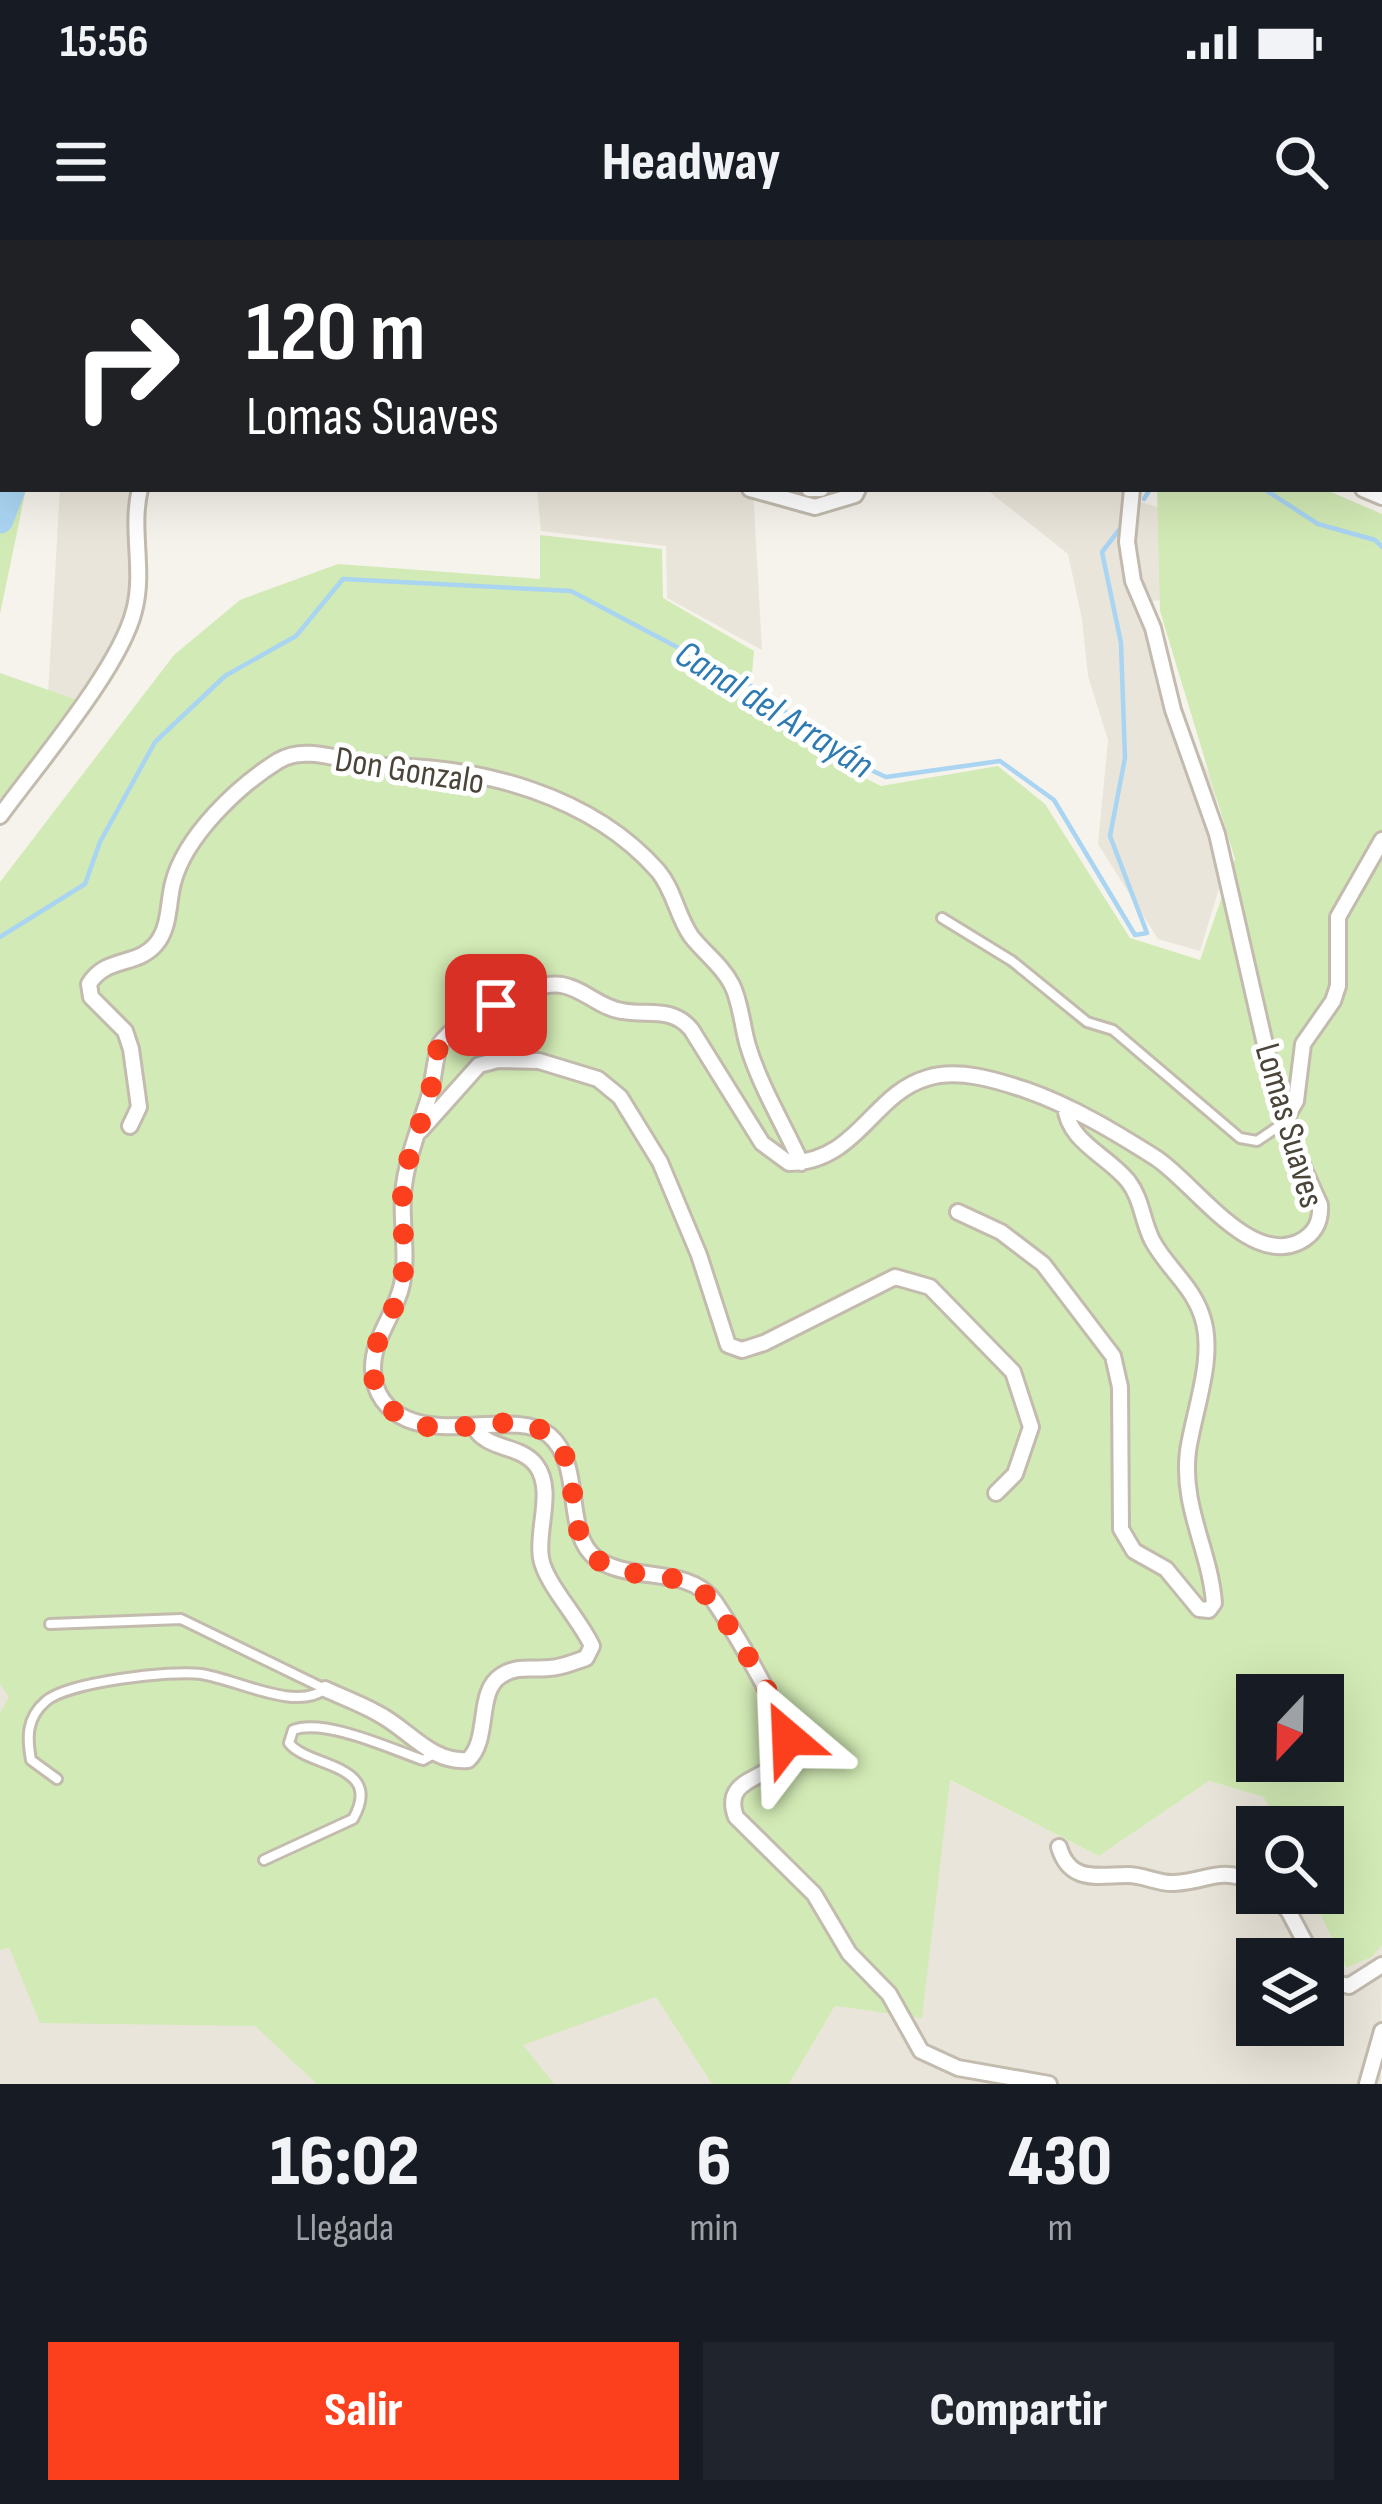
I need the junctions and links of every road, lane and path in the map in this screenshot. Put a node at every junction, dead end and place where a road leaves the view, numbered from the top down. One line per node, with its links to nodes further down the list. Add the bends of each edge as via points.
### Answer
1 (140, 492): 5 (street, via 129,628)
2 (761, 492): 3 (street, via 815,507)
3 (856, 492)
4 (1132, 492): 9 (street, Lomas Suaves, via 1130,568 1217,834)
5 (0, 816)
6 (1382, 840): 9 (street, via 1338,917 1338,986 1303,1044 1296,1101)
7 (942, 918): 9 (lane, via 1088,1022 1113,1030 1240,1138 1257,1142)
8 (1065, 1106): 9 (street, Lomas Suaves, via 1170,1168 1238,1230 1277,1247 1306,1238 1320,1217); 12 (street, Lomas Suaves, via 1004,1083 932,1076 902,1091 840,1147); 13 (street, via 1077,1136 1137,1195 1152,1240 1193,1293 1204,1322 1187,1484 1212,1587 1209,1610 1123,1537 1113,1356 1043,1264)
9 (1283, 1123)
10 (130, 1126): 12 (street, Don Gonzalo, via 139,1107 125,1031 88,984 98,970 155,945 177,869 202,827 276,762 305,754 362,766 454,769 550,796 576,806 646,861 734,988 749,1050)
11 (416, 1135): 12 (street, via 449,1032 522,992 560,985 611,1009 678,1017 762,1144); 14 (street, via 404,1180 401,1286 373,1375 400,1416 439,1429); 15 (street, via 479,1066 498,1060 539,1061 598,1079 620,1097 661,1162 728,1345 764,1343 895,1277 929,1287 1012,1372 1031,1427 1015,1474)
12 (801, 1162)
13 (958, 1212)
14 (474, 1427): 18 (street, via 480,1438 536,1465 545,1576 592,1646 586,1658 497,1677 477,1752 468,1760); 26 (street, via 528,1425 550,1436 568,1467 590,1553 609,1565 691,1583 711,1598 788,1738 779,1764 736,1789 734,1812 814,1894 849,1953 889,1994 917,2047 945,2065)
15 (996, 1493)
16 (50, 1624): 17 (lane, via 181,1619)
17 (325, 1689): 18 (street, via 380,1714); 19 (lane, via 298,1700 194,1673 59,1693 36,1712 27,1738 31,1760)
18 (434, 1754): 21 (lane, via 423,1760 346,1733 293,1730 295,1750 355,1781 359,1809 353,1819)
19 (57, 1779)
20 (1059, 1847): 22 (street, via 1070,1868 1094,1878)
21 (264, 1859)
22 (1236, 1878)
23 (1382, 1965): 24 (street)
24 (1344, 1985)
25 (1382, 2031): 27 (street)
26 (1049, 2084)
27 (1367, 2084)

